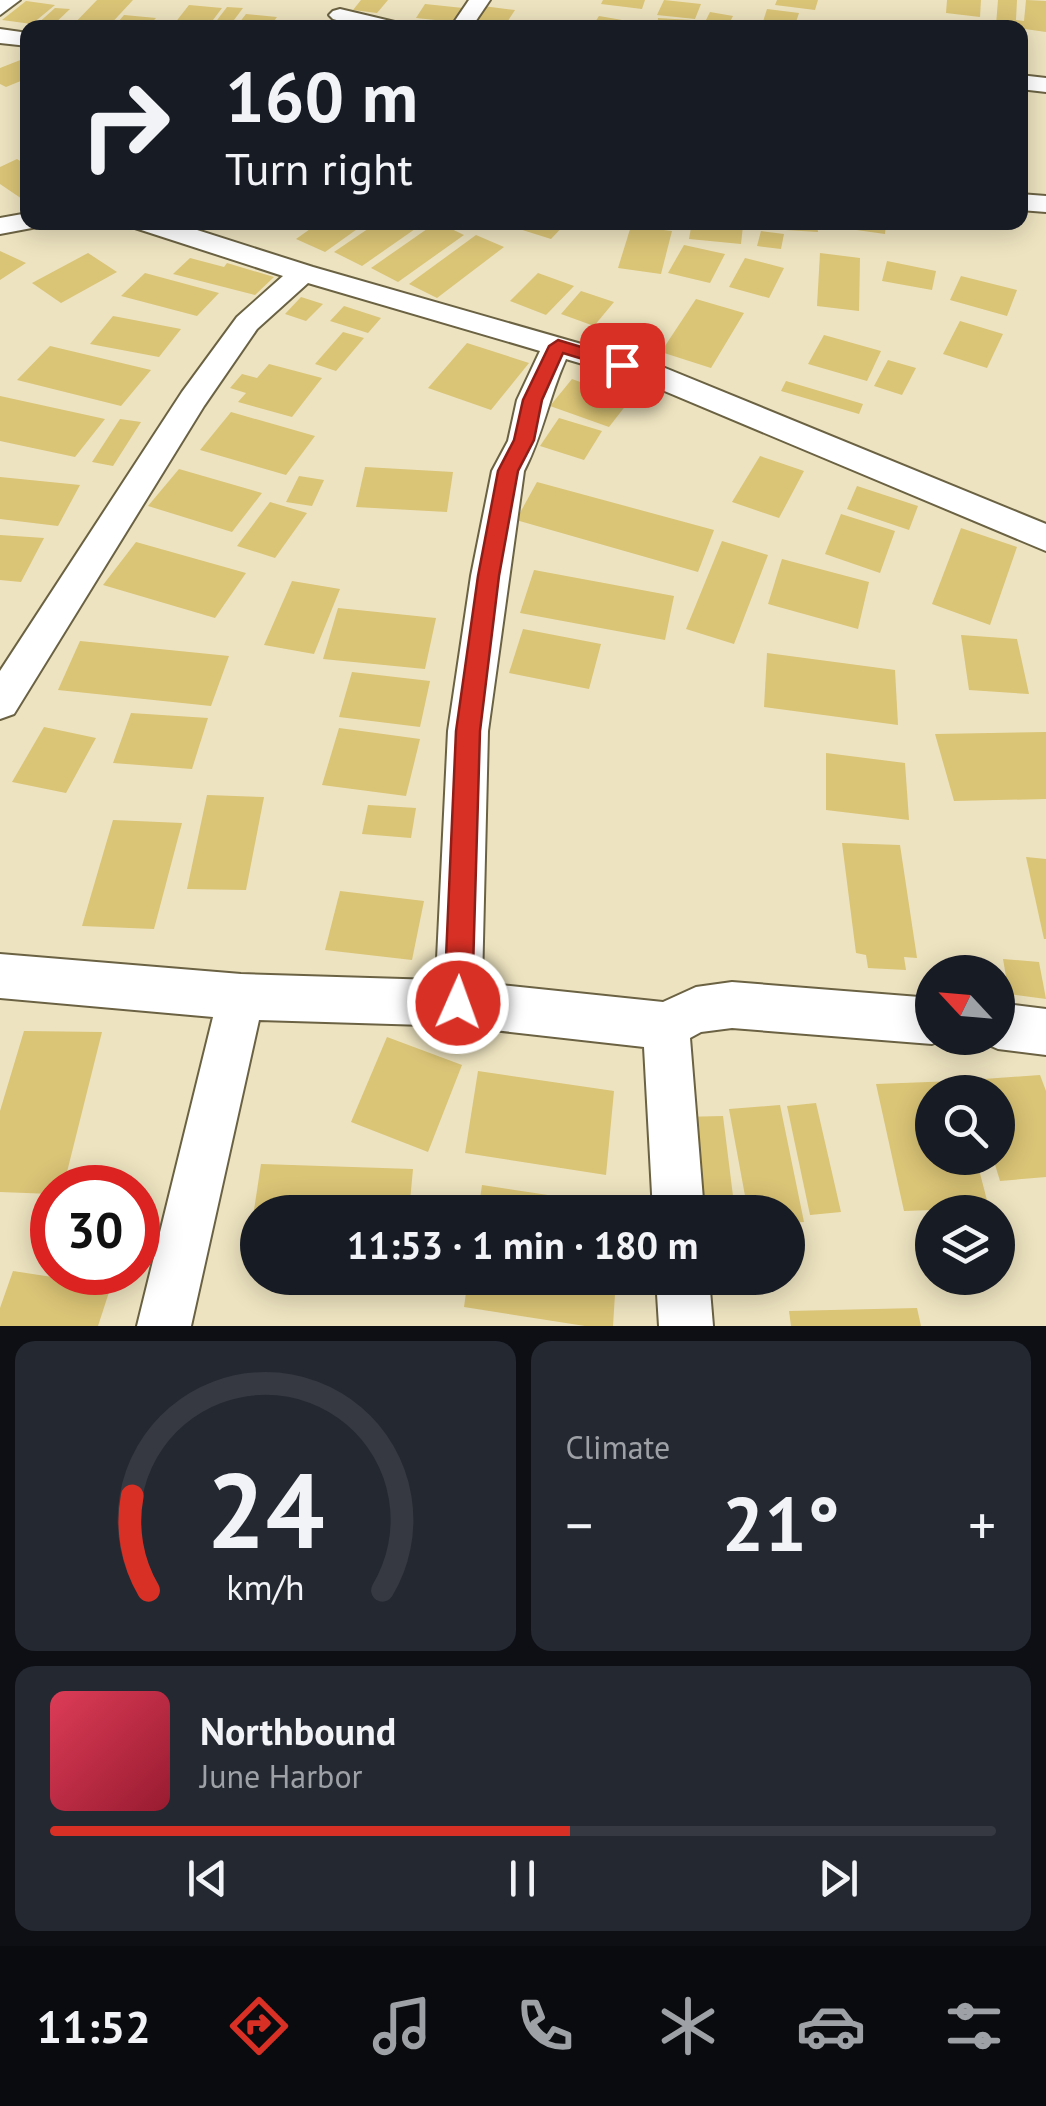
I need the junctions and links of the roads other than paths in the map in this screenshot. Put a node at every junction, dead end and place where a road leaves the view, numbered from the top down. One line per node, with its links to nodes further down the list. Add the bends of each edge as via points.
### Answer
1 (10, 0): 2 (street)
2 (0, 10)
3 (168, 230): 4 (street)
4 (303, 274): 5 (street); 7 (street, via 247,323 203,384)
5 (558, 346): 6 (street, via 654,375); 10 (street, via 508,471 489,576 468,731)
6 (1046, 538)
7 (0, 703)
8 (0, 976): 9 (street)
9 (240, 997): 10 (street); 17 (street)
10 (458, 1003): 12 (street)
11 (915, 1020): 12 (street, via 732,1005 696,1010)
12 (666, 1026): 15 (street)
13 (1015, 1028): 14 (street)
14 (1046, 1032)
15 (677, 1195)
16 (683, 1295): 18 (street)
17 (164, 1326)
18 (686, 1326)

